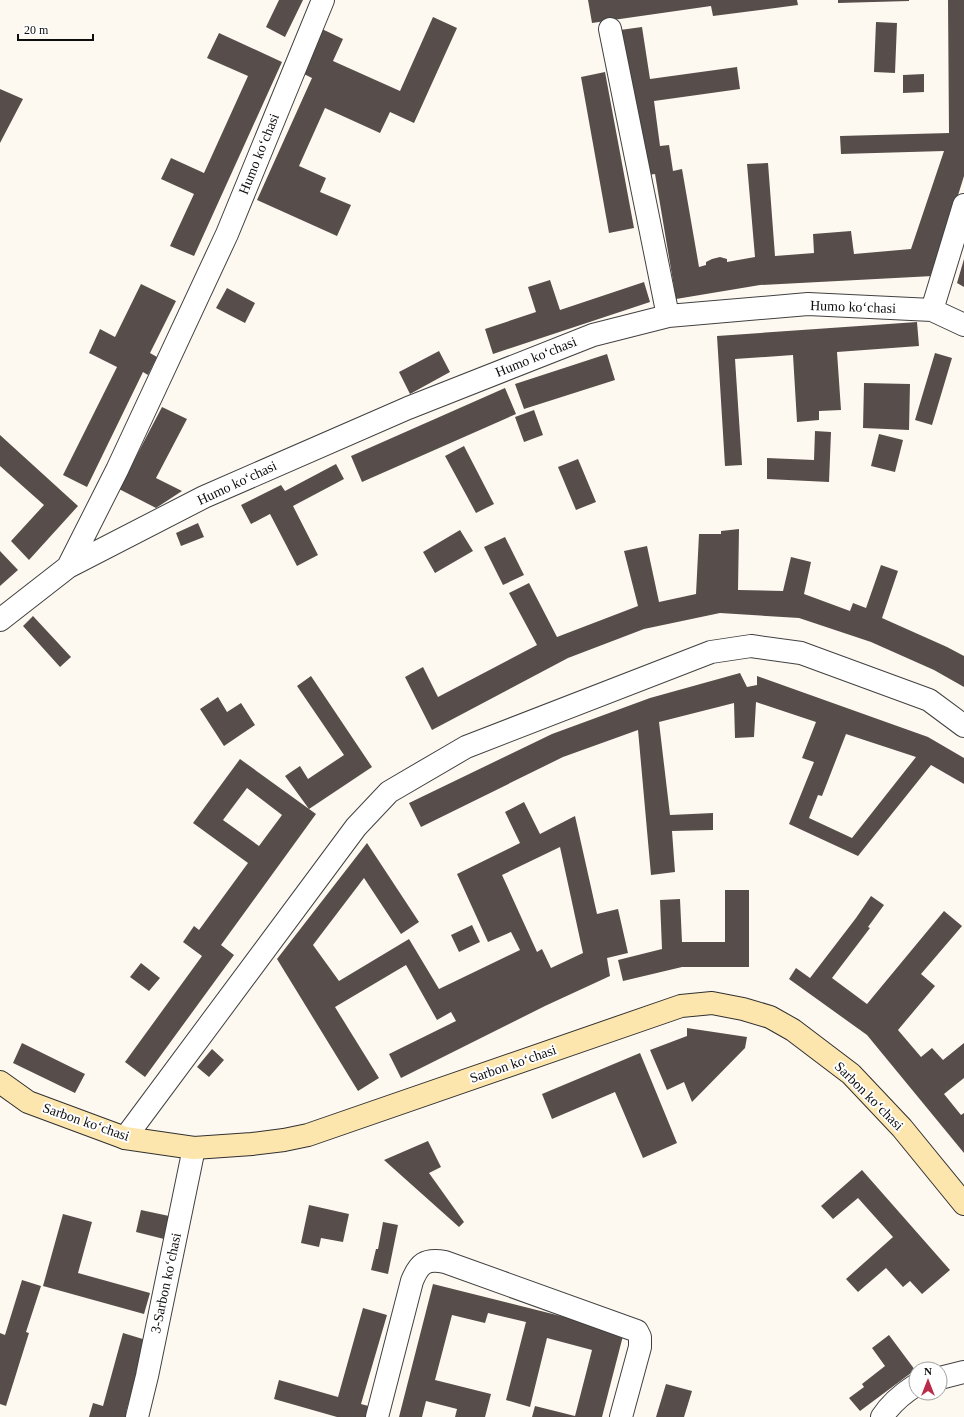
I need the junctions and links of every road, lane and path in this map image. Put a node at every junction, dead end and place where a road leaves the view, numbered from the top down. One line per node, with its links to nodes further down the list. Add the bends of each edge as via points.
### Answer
1 (323, 0): 7 (street, Humo koʻchasi, via 227,234)
2 (610, 30): 5 (street)
3 (964, 205): 4 (street)
4 (932, 310): 5 (street, Humo koʻchasi, via 808,304); 6 (street)
5 (668, 316): 7 (street, Humo koʻchasi, via 593,335 408,408 204,498)
6 (964, 324)
7 (68, 568): 8 (street, Humo koʻchasi)
8 (0, 620)
9 (964, 726): 11 (street, via 929,700 801,653 750,646 711,652 466,747 389,792 356,827)
10 (0, 1082): 11 (street, Sarbon koʻchasi, via 28,1102)
11 (125, 1138): 12 (street, Sarbon koʻchasi)
12 (194, 1148): 13 (street, Sarbon koʻchasi, via 252,1144 308,1135 681,1006 712,1003 770,1018 793,1030 851,1074 902,1128); 17 (street, 3-Sarbon koʻchasi, via 147,1376)
13 (964, 1204)
14 (964, 1372): 15 (street)
15 (948, 1376)
16 (908, 1390): 20 (street, via 889,1406)
17 (136, 1417)
18 (377, 1417): 19 (street, via 412,1281 419,1267 431,1260 445,1262 637,1331 641,1342)
19 (621, 1417)
20 (882, 1417)

